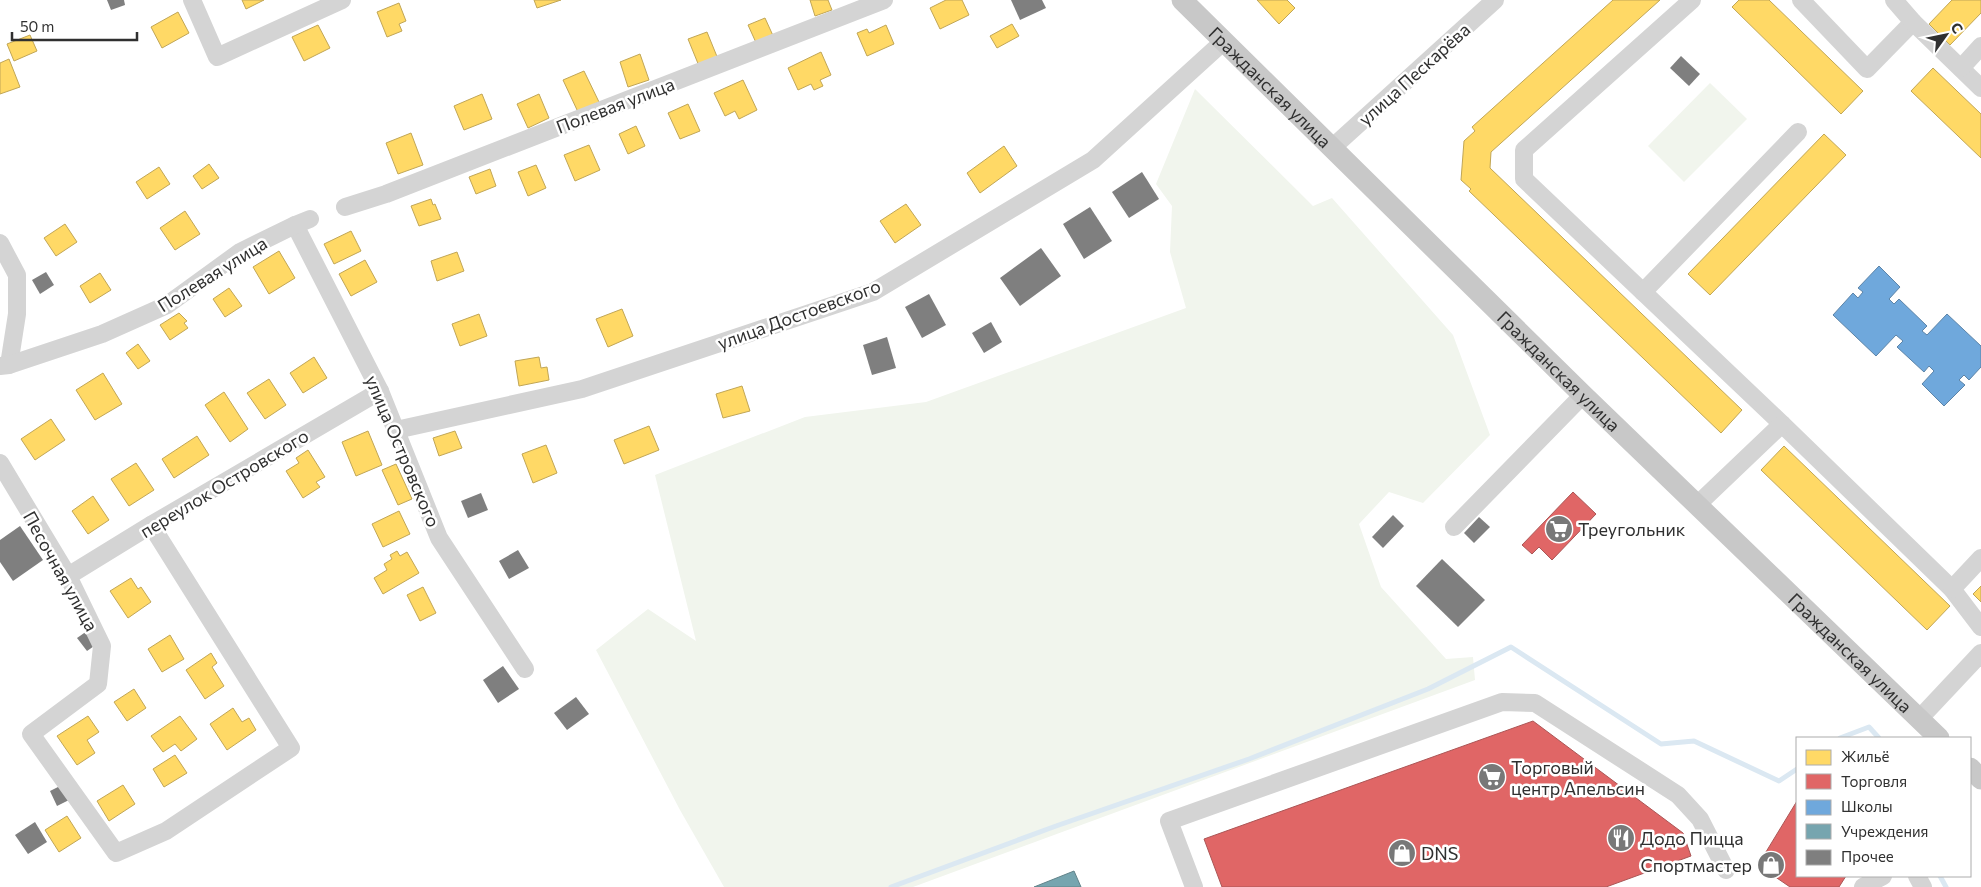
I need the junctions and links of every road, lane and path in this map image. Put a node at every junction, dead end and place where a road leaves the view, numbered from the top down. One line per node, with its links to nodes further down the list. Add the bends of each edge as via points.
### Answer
1 (192, 0): 2 (street, via 217,57)
2 (342, 0)
3 (884, 0): 16 (street, Полевая улица)
4 (1182, 0): 10 (main road, Гражданская улица)
5 (1495, 0): 15 (street, улица Пескарёва)
6 (1692, 0): 19 (street, via 1524,150 1524,179)
7 (1800, 0): 9 (street, via 1867,69)
8 (1894, 0): 9 (street)
9 (1913, 22): 12 (street)
10 (1224, 41): 15 (main road, Гражданская улица); 24 (street, улица Достоевского, via 1093,160 873,292 582,388)
11 (1981, 46): 12 (street)
12 (1961, 68): 13 (street)
13 (1981, 88)
14 (1798, 132): 19 (street)
15 (1333, 147): 22 (main road, Гражданская улица)
16 (345, 208)
17 (303, 222): 20 (street, Полевая улица, via 240,252 167,305 102,334); 21 (street, улица Островского)
18 (0, 243): 20 (street, via 17,275 17,314)
19 (1643, 292): 23 (street)
20 (4, 365)
21 (380, 391): 24 (street, улица Островского); 27 (street, переулок Островского)
22 (1583, 395): 26 (main road, Гражданская улица); 28 (street)
23 (1782, 424): 26 (street); 31 (street)
24 (396, 430): 34 (street, улица Островского, via 439,538)
25 (0, 463): 30 (street, Песочная улица)
26 (1697, 505): 35 (main road, Гражданская улица)
27 (151, 525): 30 (street, переулок Островского); 30 (street, Песочная улица, via 291,748 166,831 116,853 31,734 98,684 102,646)
28 (1454, 527)
29 (1981, 558): 31 (street)
30 (68, 576)
31 (1952, 589): 32 (street)
32 (1981, 627)
33 (1981, 652): 35 (street)
34 (525, 669)
35 (1919, 719): 36 (main road, Гражданская улица)
36 (1938, 737)
37 (1971, 769): 38 (main road)
38 (1981, 779)
39 (1726, 870): 41 (street, via 1700,819 1678,796 1535,703 1502,702 1169,820)
40 (1881, 877): 42 (street)
41 (1194, 887)
42 (1863, 887)

